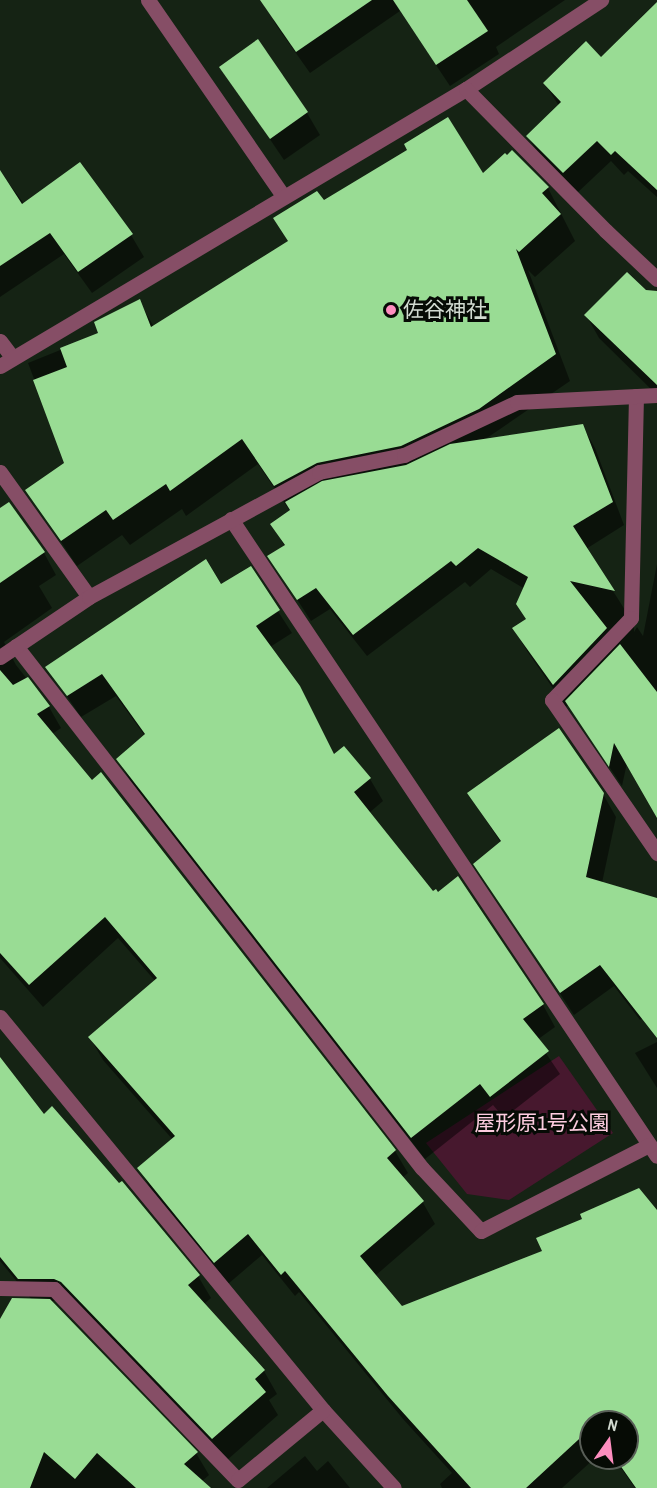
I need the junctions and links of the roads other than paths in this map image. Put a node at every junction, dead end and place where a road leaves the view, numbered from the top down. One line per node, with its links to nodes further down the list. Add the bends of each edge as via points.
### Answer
1 (148, 0): 4 (street)
2 (601, 0): 3 (street)
3 (466, 89): 4 (street); 5 (street)
4 (285, 197): 7 (street)
5 (657, 279)
6 (0, 341): 7 (street)
7 (7, 362)
8 (657, 395): 9 (street)
9 (636, 396): 11 (street, via 517,402 404,454 319,472); 15 (street, via 631,618 552,700)
10 (0, 472): 12 (street)
11 (231, 519): 12 (street); 17 (street)
12 (89, 597): 13 (street)
13 (16, 646): 14 (street); 17 (street, via 422,1168 481,1231)
14 (0, 657)
15 (657, 854)
16 (0, 1017): 19 (street)
17 (653, 1151)
18 (0, 1288): 19 (street, via 54,1289 238,1480)
19 (323, 1410): 20 (street)
20 (394, 1488)

